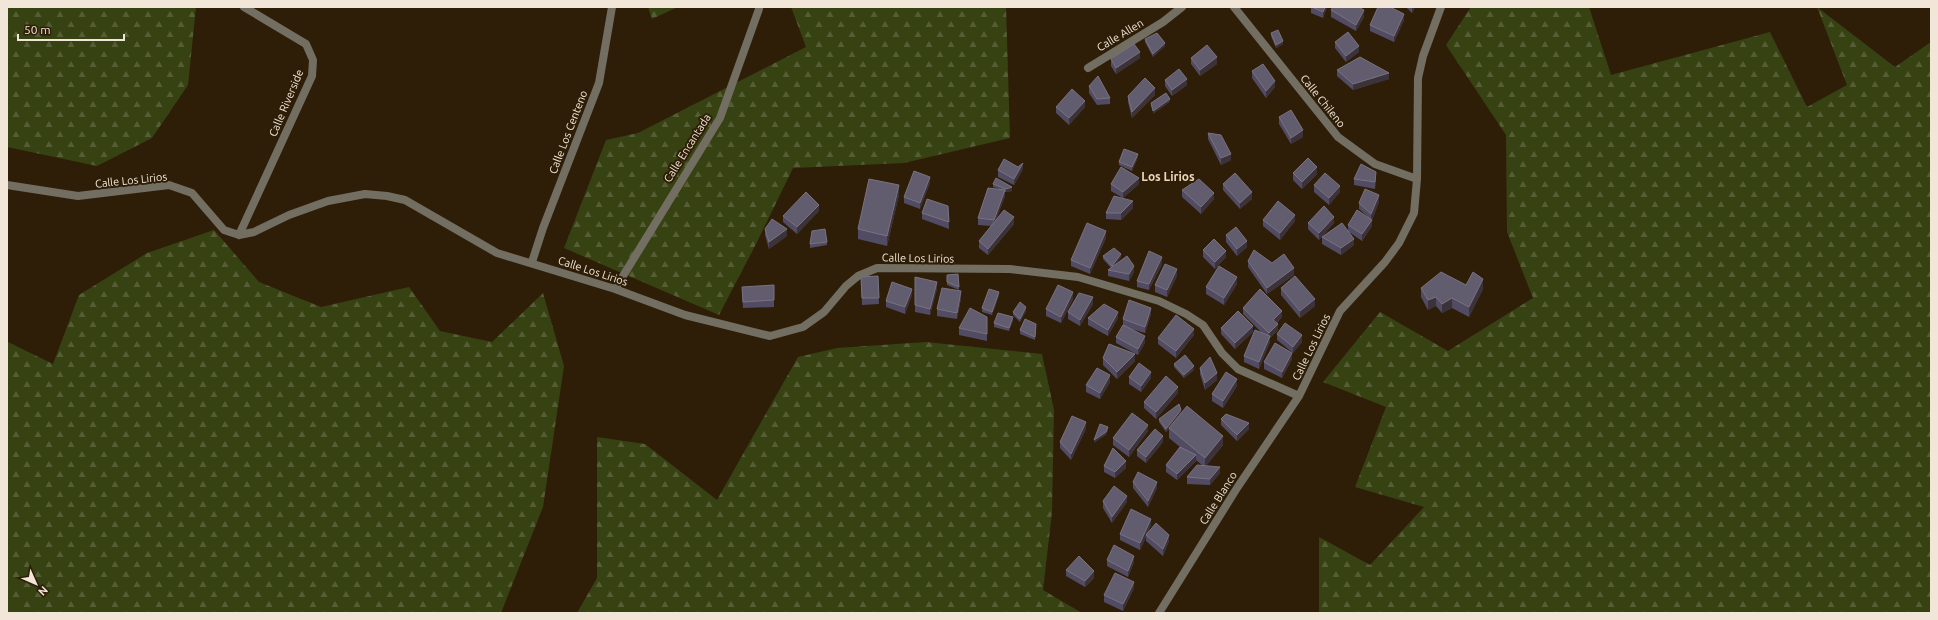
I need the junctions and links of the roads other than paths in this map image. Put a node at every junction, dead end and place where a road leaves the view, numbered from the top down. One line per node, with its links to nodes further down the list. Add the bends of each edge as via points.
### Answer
1 (244, 7): 10 (street, Calle Riverside, via 306,44 313,60 312,76)
2 (612, 7): 11 (street, Calle Los Centeno, via 599,83)
3 (1182, 7): 7 (street, Calle Allen, via 1163,22)
4 (1234, 7): 8 (street, Calle Chileno, via 1338,137 1375,164)
5 (1441, 7): 8 (street, Calle Los Lirios, via 1423,56 1418,78)
6 (759, 9): 12 (street, Calle Encantada, via 720,118)
7 (1088, 68)
8 (1417, 179): 13 (street, Calle Los Lirios, via 1414,213 1399,243 1340,311)
9 (7, 185): 10 (street, Calle Los Lirios, via 78,196 169,185 192,192 224,230)
10 (239, 235): 11 (street, Calle Los Lirios, via 254,232 289,215 328,201 365,194 387,196 405,200 498,252)
11 (532, 262): 12 (street, Calle Los Lirios)
12 (615, 289): 13 (street, Calle Los Lirios, via 685,315 770,336 804,327 824,312 858,276 877,268 1010,269 1078,277 1159,301 1186,314 1203,325 1222,353 1238,369)
13 (1299, 396): 14 (street, Calle Blanco, via 1237,488)
14 (1159, 613)

